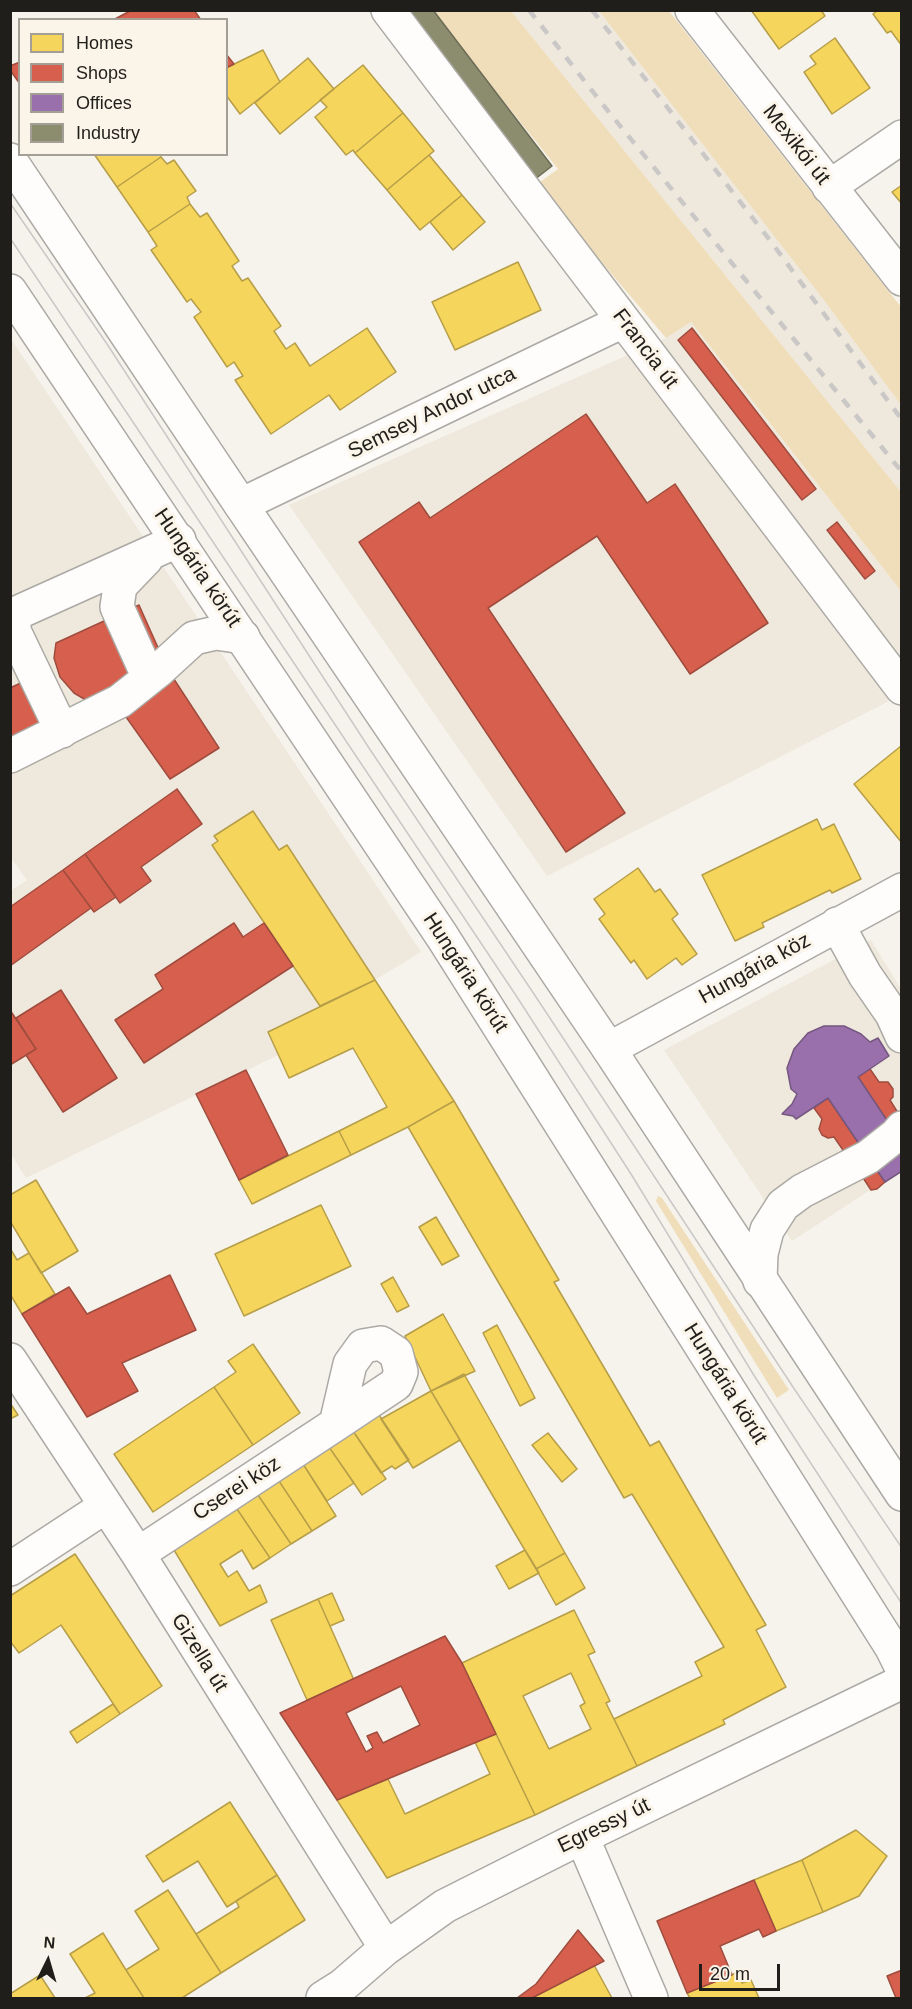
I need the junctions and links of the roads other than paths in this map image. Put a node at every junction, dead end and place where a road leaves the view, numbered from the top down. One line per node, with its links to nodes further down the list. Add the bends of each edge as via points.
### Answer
1 (388, 10): 8 (street, Francia út)
2 (692, 10): 5 (street, Mexikói út)
3 (902, 137): 5 (street)
4 (10, 160): 9 (street)
5 (829, 187): 6 (street, Mexikói út)
6 (902, 279)
7 (10, 291): 10 (street, Hungária körút)
8 (623, 321): 9 (street, Semsey Andor utca); 14 (street, Francia út)
9 (241, 505): 20 (street)
10 (166, 546): 11 (street); 12 (street, Hungária körút); 13 (street, via 120,586 117,607 143,665)
11 (12, 629): 15 (street)
12 (243, 637): 13 (street, via 216,633 194,638); 29 (street, Hungária körút, via 442,936)
13 (159, 670): 15 (street, via 120,701)
14 (902, 688)
15 (53, 736): 16 (street)
16 (10, 756)
17 (902, 890): 18 (street, Hungária köz)
18 (837, 924): 19 (street); 20 (street, Hungária köz)
19 (902, 1036)
20 (609, 1049): 22 (street)
21 (902, 1128): 22 (street, via 868,1157 783,1205 767,1230)
22 (760, 1281): 25 (street)
23 (10, 1360): 26 (street, Gizella út)
24 (336, 1424): 27 (street, Cserei köz)
25 (902, 1494)
26 (106, 1506): 27 (street, Gizella út); 28 (street)
27 (138, 1554): 32 (street, Gizella út)
28 (10, 1569)
29 (902, 1668)
30 (902, 1682): 31 (street, Egressy út)
31 (582, 1837): 32 (street, Egressy út, via 445,1906); 34 (street)
32 (386, 1948): 33 (street, Egressy út)
33 (336, 1994)
34 (651, 1998)

